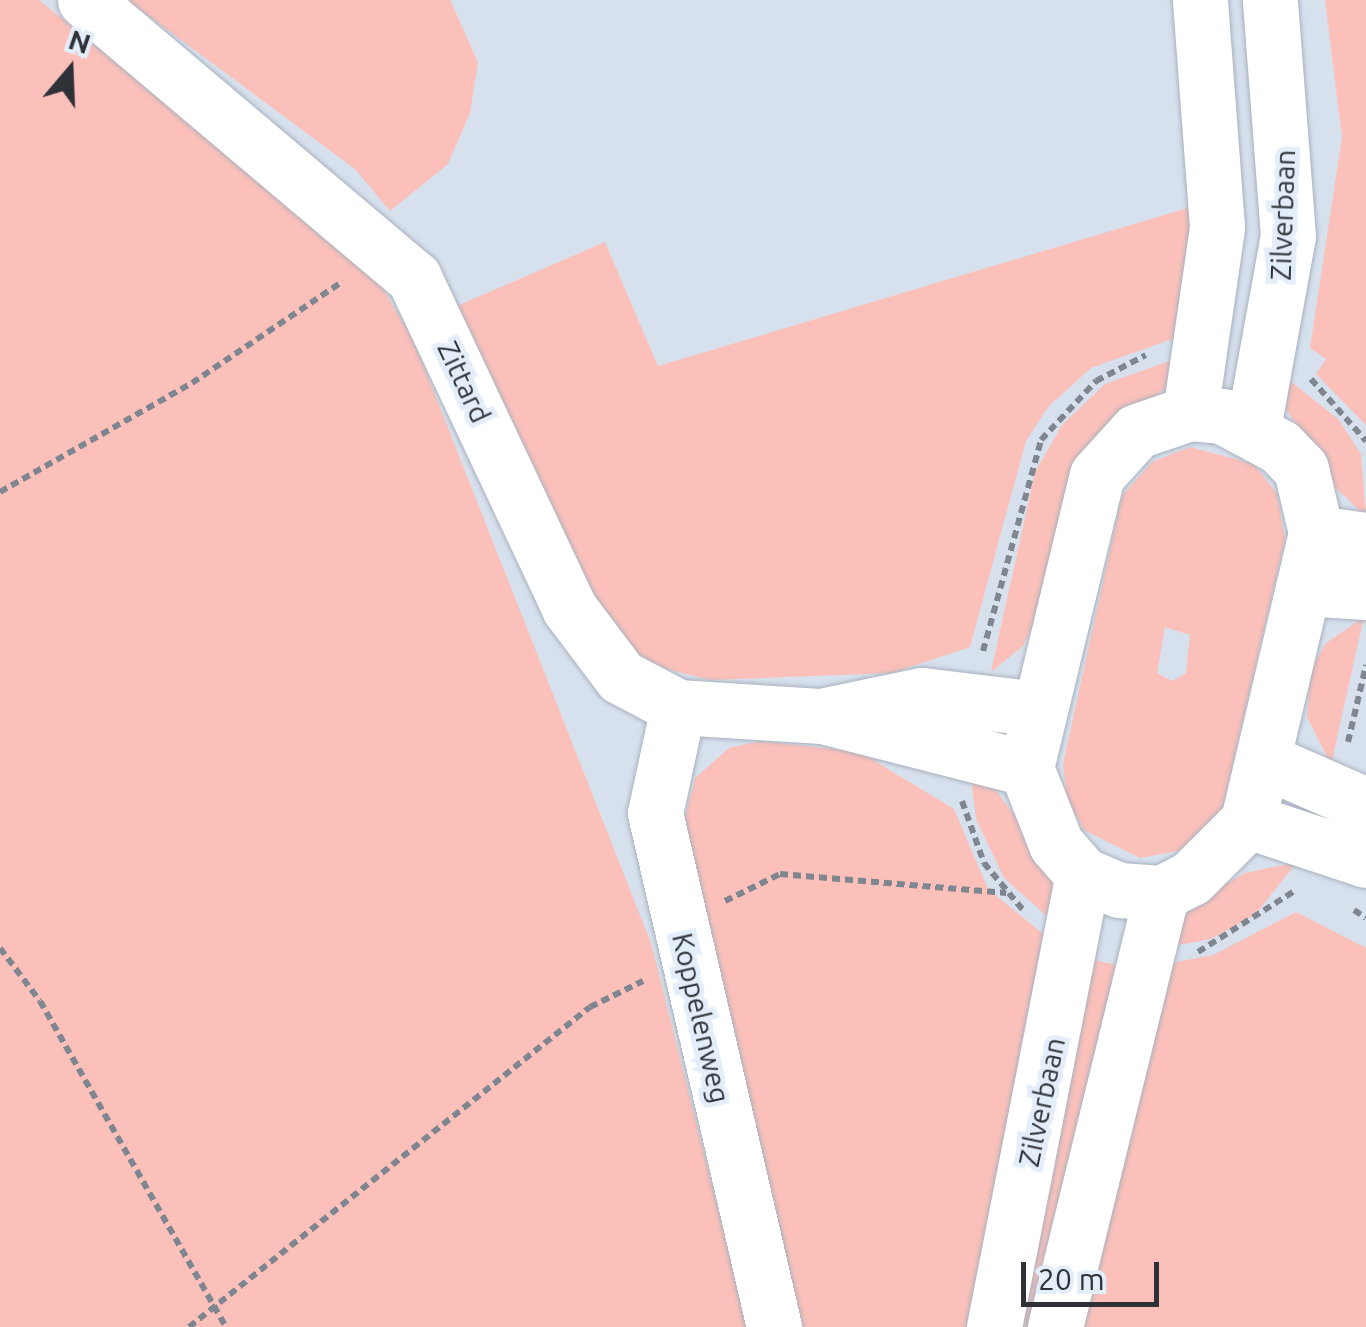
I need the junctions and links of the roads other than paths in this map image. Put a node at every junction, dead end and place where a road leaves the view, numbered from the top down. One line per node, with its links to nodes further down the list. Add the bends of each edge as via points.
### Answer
1 (85, 0): 9 (main road, Zittard, via 414,278 569,608 621,677)
2 (1200, 0): 4 (main road, via 1217,227)
3 (1270, 0): 5 (main road, Zilverbaan, via 1288,236)
4 (1190, 413): 5 (main road); 10 (main road, via 1137,431 1097,475)
5 (1253, 428): 6 (main road, via 1302,468)
6 (1341, 537): 7 (main road)
7 (1302, 588): 8 (main road); 12 (main road)
8 (1366, 592)
9 (678, 707): 11 (main road, Zittard); 19 (main road, Koppelenweg, via 655,812)
10 (1038, 709): 11 (main road, Zittard, via 922,694); 13 (main road)
11 (823, 716): 13 (main road, Zittard)
12 (1262, 760): 14 (main road); 15 (main road)
13 (1026, 768): 17 (main road, via 1038,816)
14 (1366, 806)
15 (1248, 821): 16 (main road); 18 (main road, via 1218,856)
16 (1366, 860)
17 (1083, 875): 18 (main road); 20 (main road, Zilverbaan)
18 (1162, 894): 21 (main road)
19 (774, 1327)
20 (994, 1327)
21 (1054, 1327)

